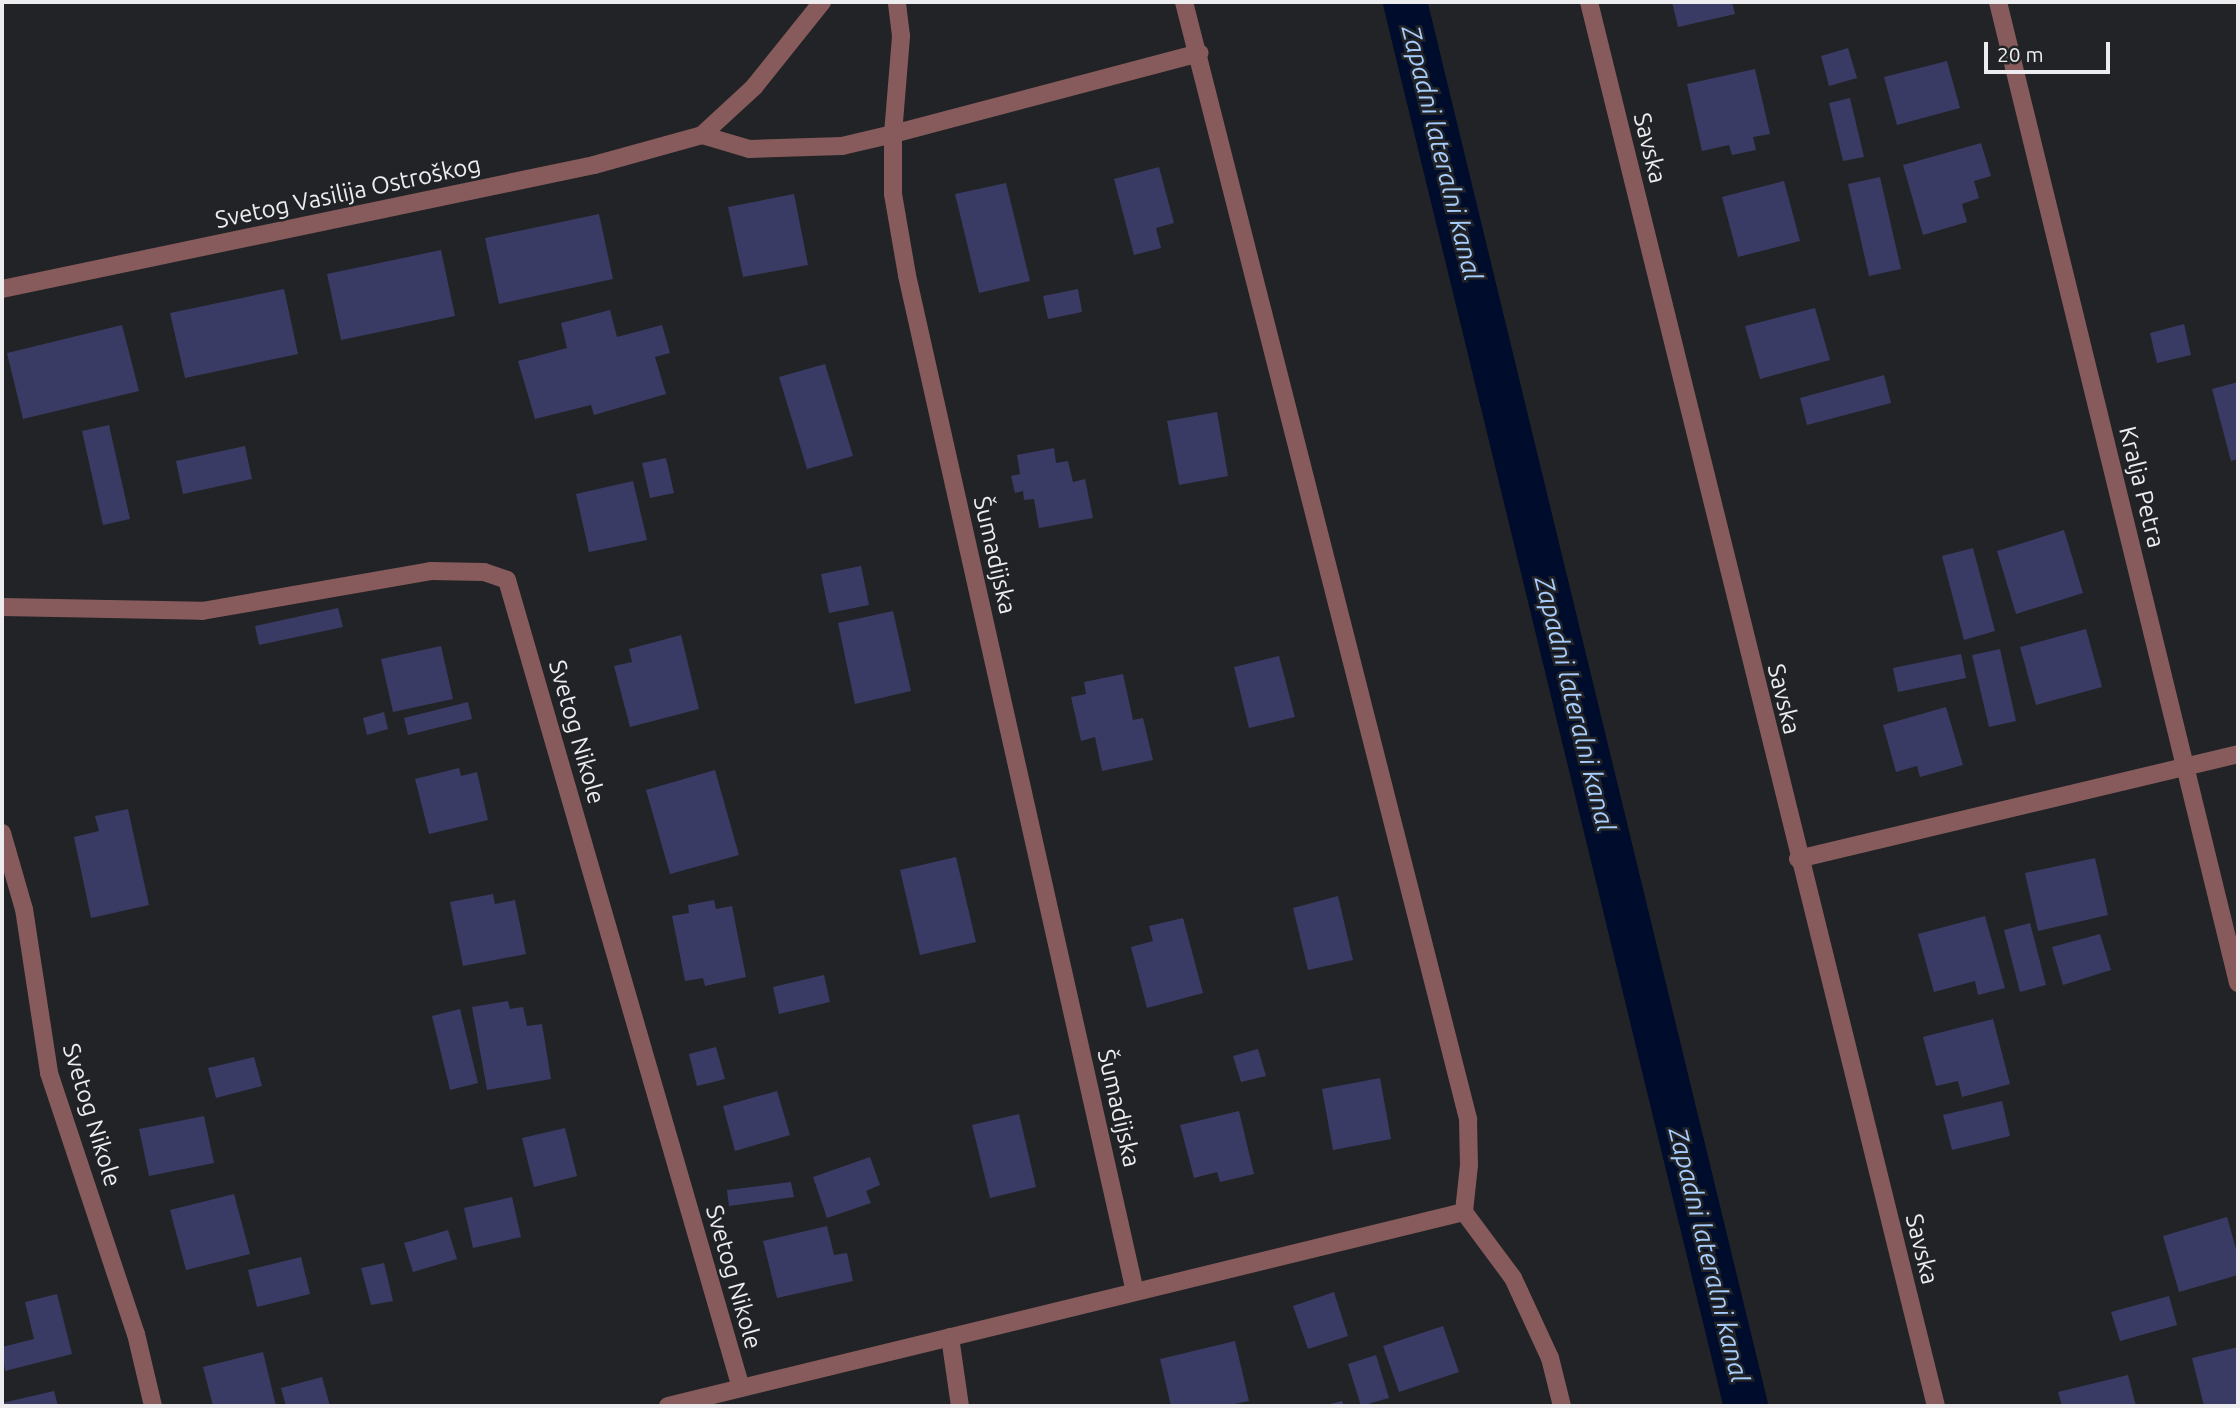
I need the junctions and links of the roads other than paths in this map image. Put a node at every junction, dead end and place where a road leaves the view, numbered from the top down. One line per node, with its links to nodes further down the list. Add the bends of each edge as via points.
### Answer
1 (822, 2): 8 (street, via 754,87)
2 (897, 2): 7 (street, Šumadijska, via 901,36)
3 (1184, 2): 6 (street)
4 (1589, 2): 14 (street, Savska)
5 (1998, 2): 12 (street, Kralja Petra)
6 (1199, 53): 7 (street); 16 (street, via 1468,1119)
7 (893, 134): 8 (street, via 842,146 749,149); 17 (street, Šumadijska, via 893,194 907,275)
8 (702, 135): 9 (street, Svetog Vasilija Ostroškog, via 594,165)
9 (2, 289)
10 (2, 607): 19 (street, Svetog Nikole, via 202,611 430,571 484,572 507,580)
11 (2238, 754): 12 (street)
12 (2185, 767): 14 (street); 15 (street, Kralja Petra)
13 (2, 832): 20 (street, Svetog Nikole, via 24,909 49,1073 136,1334)
14 (1798, 859): 24 (street, Savska)
15 (2238, 983)
16 (1464, 1212): 17 (street); 23 (street, via 1513,1278 1550,1358)
17 (1135, 1292): 18 (street)
18 (950, 1337): 19 (street); 22 (street)
19 (741, 1388): 21 (street)
20 (153, 1406)
21 (668, 1406)
22 (960, 1406)
23 (1562, 1406)
24 (1936, 1406)

